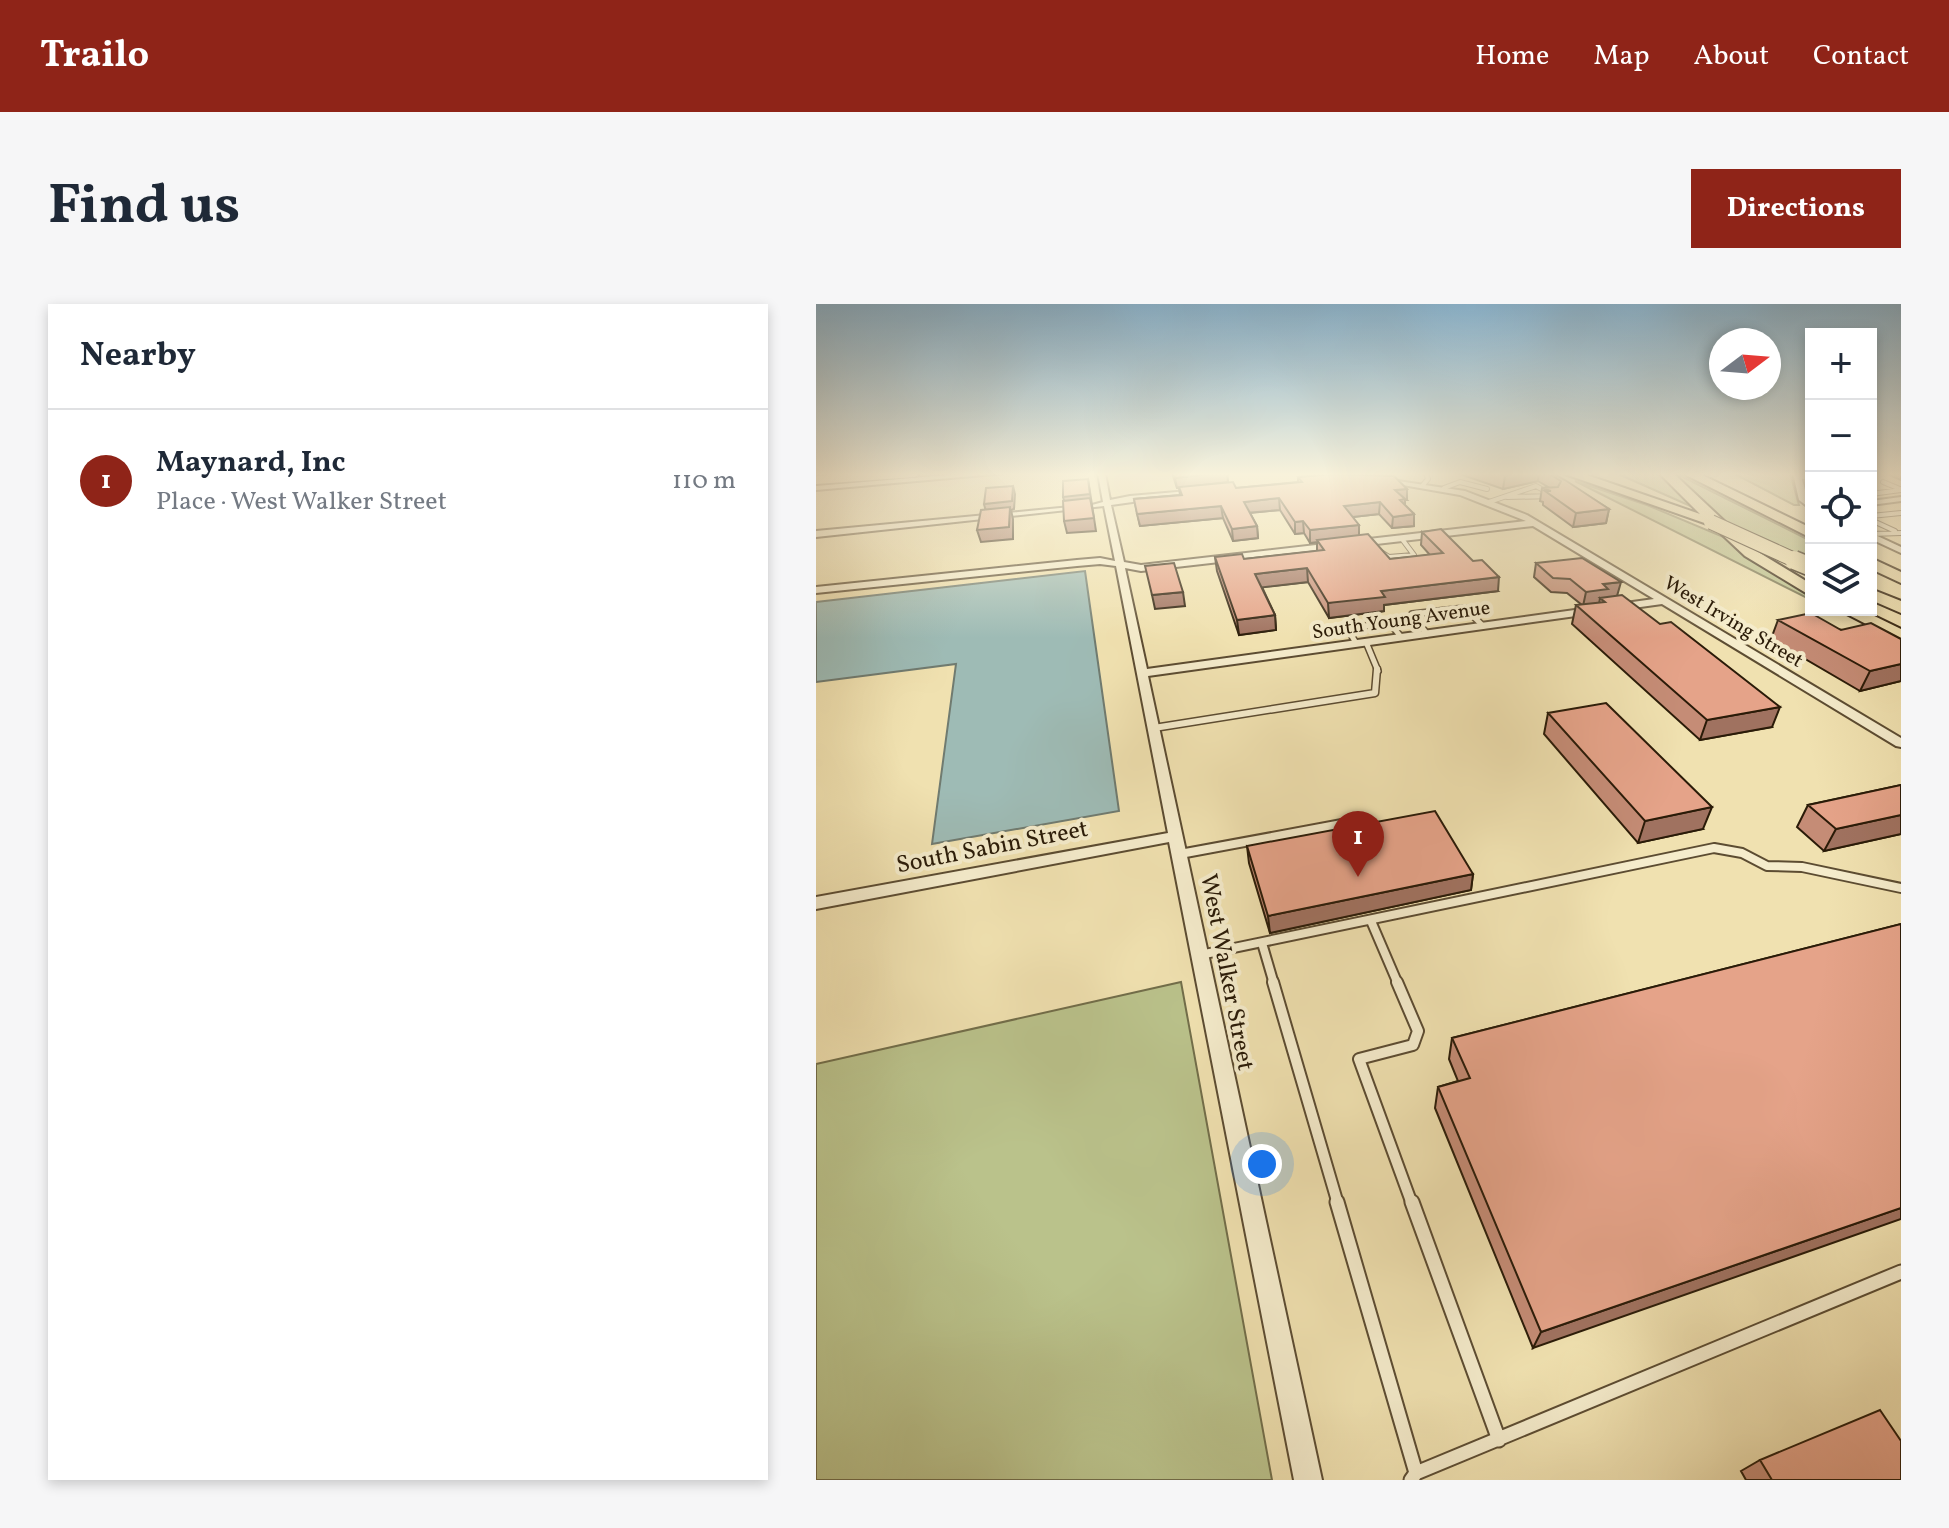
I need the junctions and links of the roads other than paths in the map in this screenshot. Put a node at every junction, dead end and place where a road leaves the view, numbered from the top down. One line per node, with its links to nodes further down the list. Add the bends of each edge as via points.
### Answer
1 (875, 528): 8 (street)
2 (1112, 528): 16 (street, West Walker Street)
3 (1494, 528): 11 (street)
4 (1542, 528): 23 (street, West Irving Street)
5 (1723, 528): 20 (highway, via 1750,553)
6 (1724, 528): 15 (highway, bridge)
7 (1898, 532): 9 (lane)
8 (816, 534)
9 (1877, 534)
10 (1877, 538): 13 (street)
11 (1402, 539): 12 (street); 12 (lane, via 1414,555 1389,557)
12 (1373, 542): 16 (street)
13 (1901, 550)
14 (1877, 555): 18 (highway)
15 (1805, 564)
16 (1120, 566): 21 (street, via 1100,561); 31 (street, West Walker Street)
17 (1877, 566): 19 (highway)
18 (1901, 567)
19 (1901, 578)
20 (1805, 587)
21 (816, 590)
22 (1877, 597): 24 (highway)
23 (1664, 601): 26 (street, South Young Avenue); 33 (street, West Irving Street)
24 (1901, 608)
25 (1860, 616): 28 (highway)
26 (1483, 626): 27 (street, South Young Avenue); 27 (lane, via 1465,608 1412,614)
27 (1427, 634): 29 (street, South Young Avenue)
28 (1901, 636)
29 (1401, 637): 30 (street, South Young Avenue); 30 (lane, via 1390,623 1347,628)
30 (1361, 643): 31 (street, South Young Avenue); 32 (lane, via 1379,674 1375,693)
31 (1143, 673): 32 (street, West Walker Street)
32 (1154, 728): 35 (street, West Walker Street)
33 (1901, 743)
34 (1358, 821): 35 (lane)
35 (1178, 845): 37 (street, South Sabin Street); 40 (street, West Walker Street)
36 (1901, 888): 38 (lane, via 1802,867 1767,866 1742,853 1714,848)
37 (816, 903)
38 (1371, 921): 39 (lane); 42 (lane, via 1418,1031 1413,1045 1359,1059)
39 (1262, 943): 40 (lane); 43 (lane)
40 (1200, 955): 44 (street, West Walker Street)
41 (1901, 1272): 42 (lane)
42 (1499, 1440): 43 (lane)
43 (1414, 1477)
44 (1308, 1480)

